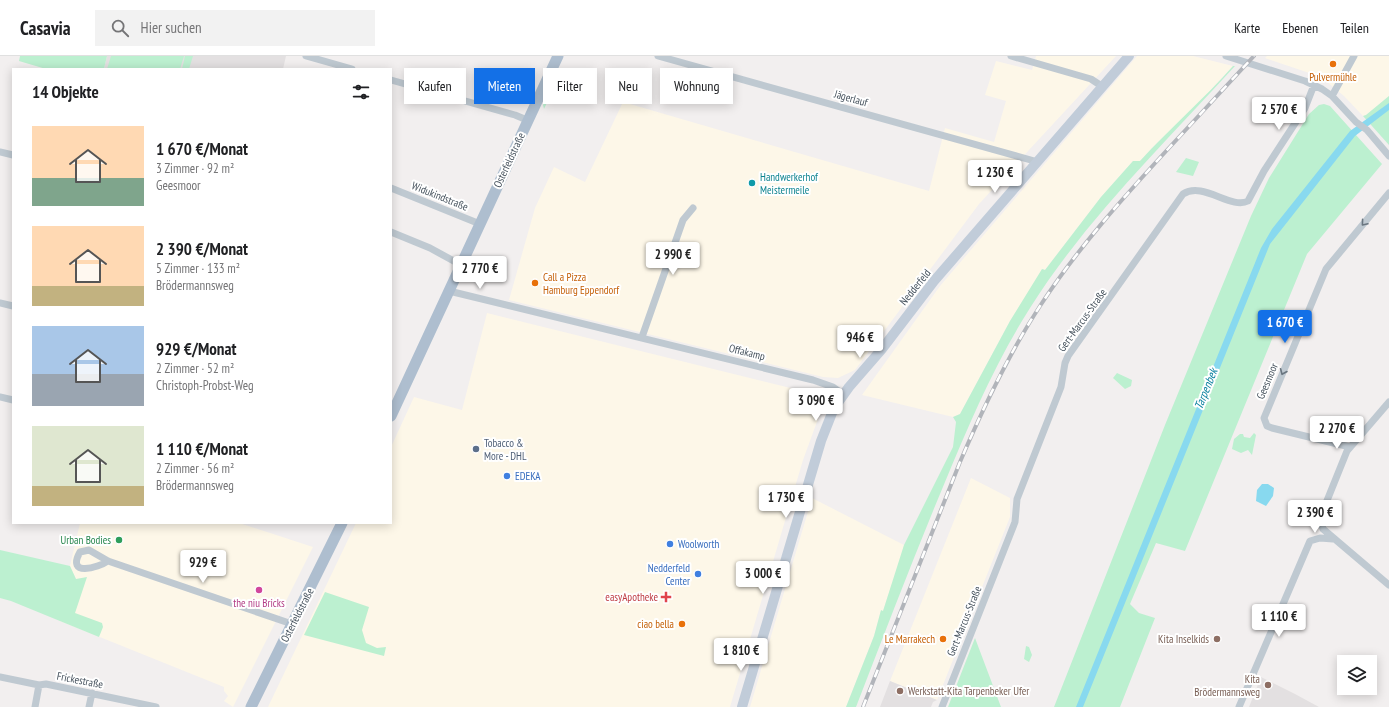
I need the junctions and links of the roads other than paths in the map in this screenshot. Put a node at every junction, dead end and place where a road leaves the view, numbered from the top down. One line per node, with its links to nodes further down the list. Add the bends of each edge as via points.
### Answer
1 (306, 56): 8 (street)
2 (558, 56): 13 (main road, Osterfeldstraße)
3 (658, 56): 17 (street, Jägerlauf)
4 (1010, 56): 11 (street, via 1091,79)
5 (1130, 56): 11 (main road, Nedderfeld)
6 (1226, 56): 10 (street)
7 (1354, 56): 12 (street)
8 (348, 68)
9 (392, 80): 13 (street)
10 (1314, 85): 12 (street); 47 (street, Gert-Marcus-Straße, via 1305,108 1264,171 1248,201 1240,203 1196,190 1183,194 1068,356 1058,395 1017,499 1015,522)
11 (1104, 87): 17 (main road, Nedderfeld)
12 (1332, 96): 16 (street)
13 (527, 120): 21 (main road, Osterfeldstraße)
14 (0, 152): 15 (street)
15 (12, 155)
16 (1389, 156)
17 (1038, 162): 28 (main road, Nedderfeld, via 934,281 882,349)
18 (392, 188): 21 (street, Widukindstraße)
19 (1389, 193): 33 (street, Geesmoor, one-way to 33, via 1326,269 1264,418 1267,426 1272,428)
20 (693, 208): 27 (street, via 683,220)
21 (480, 224): 23 (main road, Osterfeldstraße)
22 (392, 232): 23 (street, via 430,248)
23 (461, 265): 24 (main road, Osterfeldstraße)
24 (448, 291): 27 (street, Offakamp); 32 (main road, Osterfeldstraße)
25 (0, 303): 26 (street)
26 (12, 306)
27 (642, 337): 28 (street, Offakamp, via 812,380 833,387)
28 (843, 394): 46 (main road, Nedderfeld, via 830,416 821,441)
29 (0, 396): 30 (street)
30 (12, 400)
31 (1389, 402): 33 (street)
32 (392, 412)
33 (1350, 447): 35 (street, via 1320,518 1323,529)
34 (342, 524): 38 (main road, Osterfeldstraße)
35 (1333, 539): 37 (street); 48 (street, via 1320,538 1310,541)
36 (108, 561): 38 (street)
37 (1389, 585)
38 (292, 624): 45 (main road, Osterfeldstraße)
39 (0, 677): 40 (street, Frickestraße)
40 (39, 685): 41 (street, Frickestraße, via 46,684); 42 (street)
41 (92, 693): 43 (street); 44 (street, Frickestraße)
42 (35, 707)
43 (89, 707)
44 (156, 707)
45 (251, 707)
46 (742, 707)
47 (942, 707)
48 (1239, 707)

